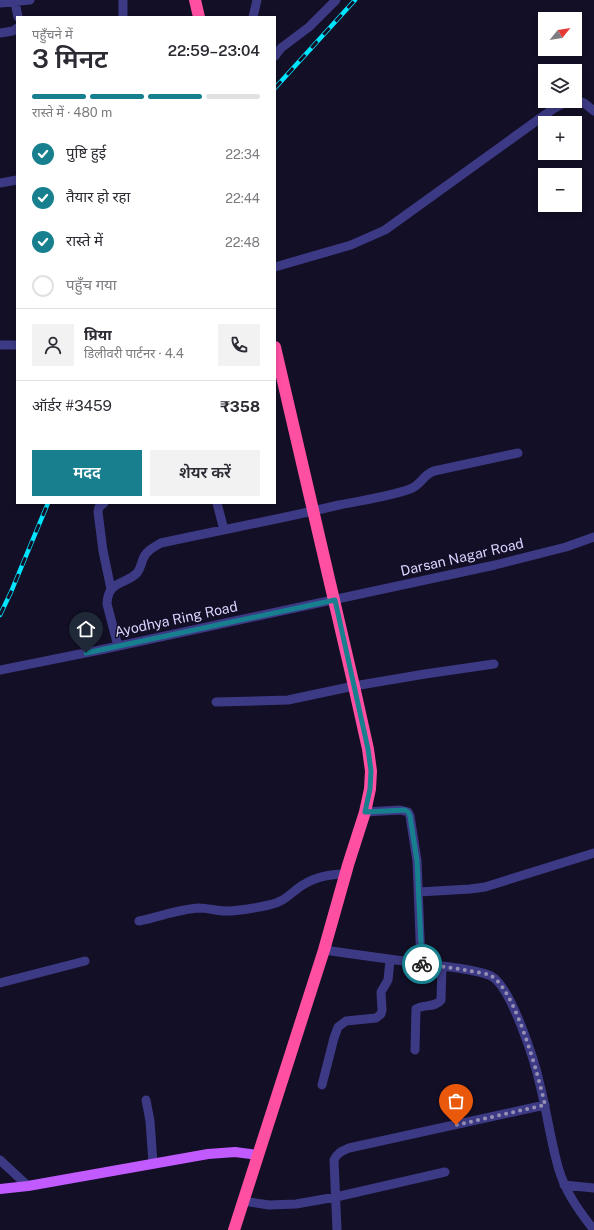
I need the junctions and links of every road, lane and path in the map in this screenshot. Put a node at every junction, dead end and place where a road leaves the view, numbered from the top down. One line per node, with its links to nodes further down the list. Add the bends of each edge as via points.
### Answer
1 (30, 0): 6 (street)
2 (124, 0): 9 (street)
3 (196, 0): 10 (highway)
4 (257, 0): 11 (street)
5 (336, 0): 14 (street)
6 (15, 2): 7 (street); 8 (street)
7 (0, 3)
8 (18, 16)
9 (123, 16)
10 (198, 16)
11 (253, 16)
12 (16, 29): 13 (street)
13 (0, 33)
14 (276, 55)
15 (582, 102): 17 (street)
16 (555, 108): 20 (street, via 385,230 351,245)
17 (594, 111)
18 (16, 180): 19 (street)
19 (0, 183)
20 (276, 267)
21 (0, 345): 22 (street)
22 (16, 345)
23 (276, 351): 27 (highway)
24 (518, 453): 27 (street, via 434,471 427,473 421,483 409,489)
25 (103, 504): 30 (street, via 98,512)
26 (217, 504): 28 (street)
27 (314, 511): 28 (street); 31 (highway)
28 (224, 530): 30 (street, via 161,542 143,558 138,572)
29 (594, 537): 31 (street, Darsan Nagar Road, via 538,555)
30 (111, 589): 32 (street, via 107,604)
31 (335, 600): 32 (street, Ayodhya Ring Road); 35 (highway)
32 (118, 646): 34 (street, Ayodhya Ring Road)
33 (494, 664): 35 (street)
34 (0, 670)
35 (354, 686): 36 (street, via 288,700); 37 (highway, via 371,771)
36 (216, 702)
37 (365, 812): 39 (highway); 40 (street, via 408,812 417,861)
38 (594, 853): 40 (street, via 485,886)
39 (345, 874): 41 (street, via 318,878 301,886 284,900 268,906 225,911 199,908); 42 (highway)
40 (419, 892): 45 (street)
41 (139, 921)
42 (324, 950): 43 (street); 52 (highway)
43 (390, 960): 45 (street); 49 (street, via 388,980 381,992 381,1014 376,1018 346,1021 338,1027)
44 (85, 961): 47 (street)
45 (421, 964): 46 (street)
46 (442, 966): 48 (street, via 441,1000 434,1005 416,1009); 51 (street, via 492,976 506,991 530,1050)
47 (0, 983)
48 (415, 1050)
49 (322, 1085)
50 (146, 1100): 54 (street)
51 (545, 1105): 56 (street); 60 (street, via 349,1148 336,1154 334,1160)
52 (258, 1155): 54 (main road, via 222,1152); 61 (highway)
53 (0, 1160): 57 (street)
54 (152, 1163): 57 (main road)
55 (445, 1172): 60 (street)
56 (564, 1185): 58 (street); 64 (street)
57 (28, 1186): 59 (main road)
58 (594, 1188)
59 (0, 1189)
60 (336, 1197): 61 (street, via 282,1205); 63 (street)
61 (243, 1201): 62 (highway)
62 (234, 1230)
63 (337, 1230)
64 (594, 1230)

